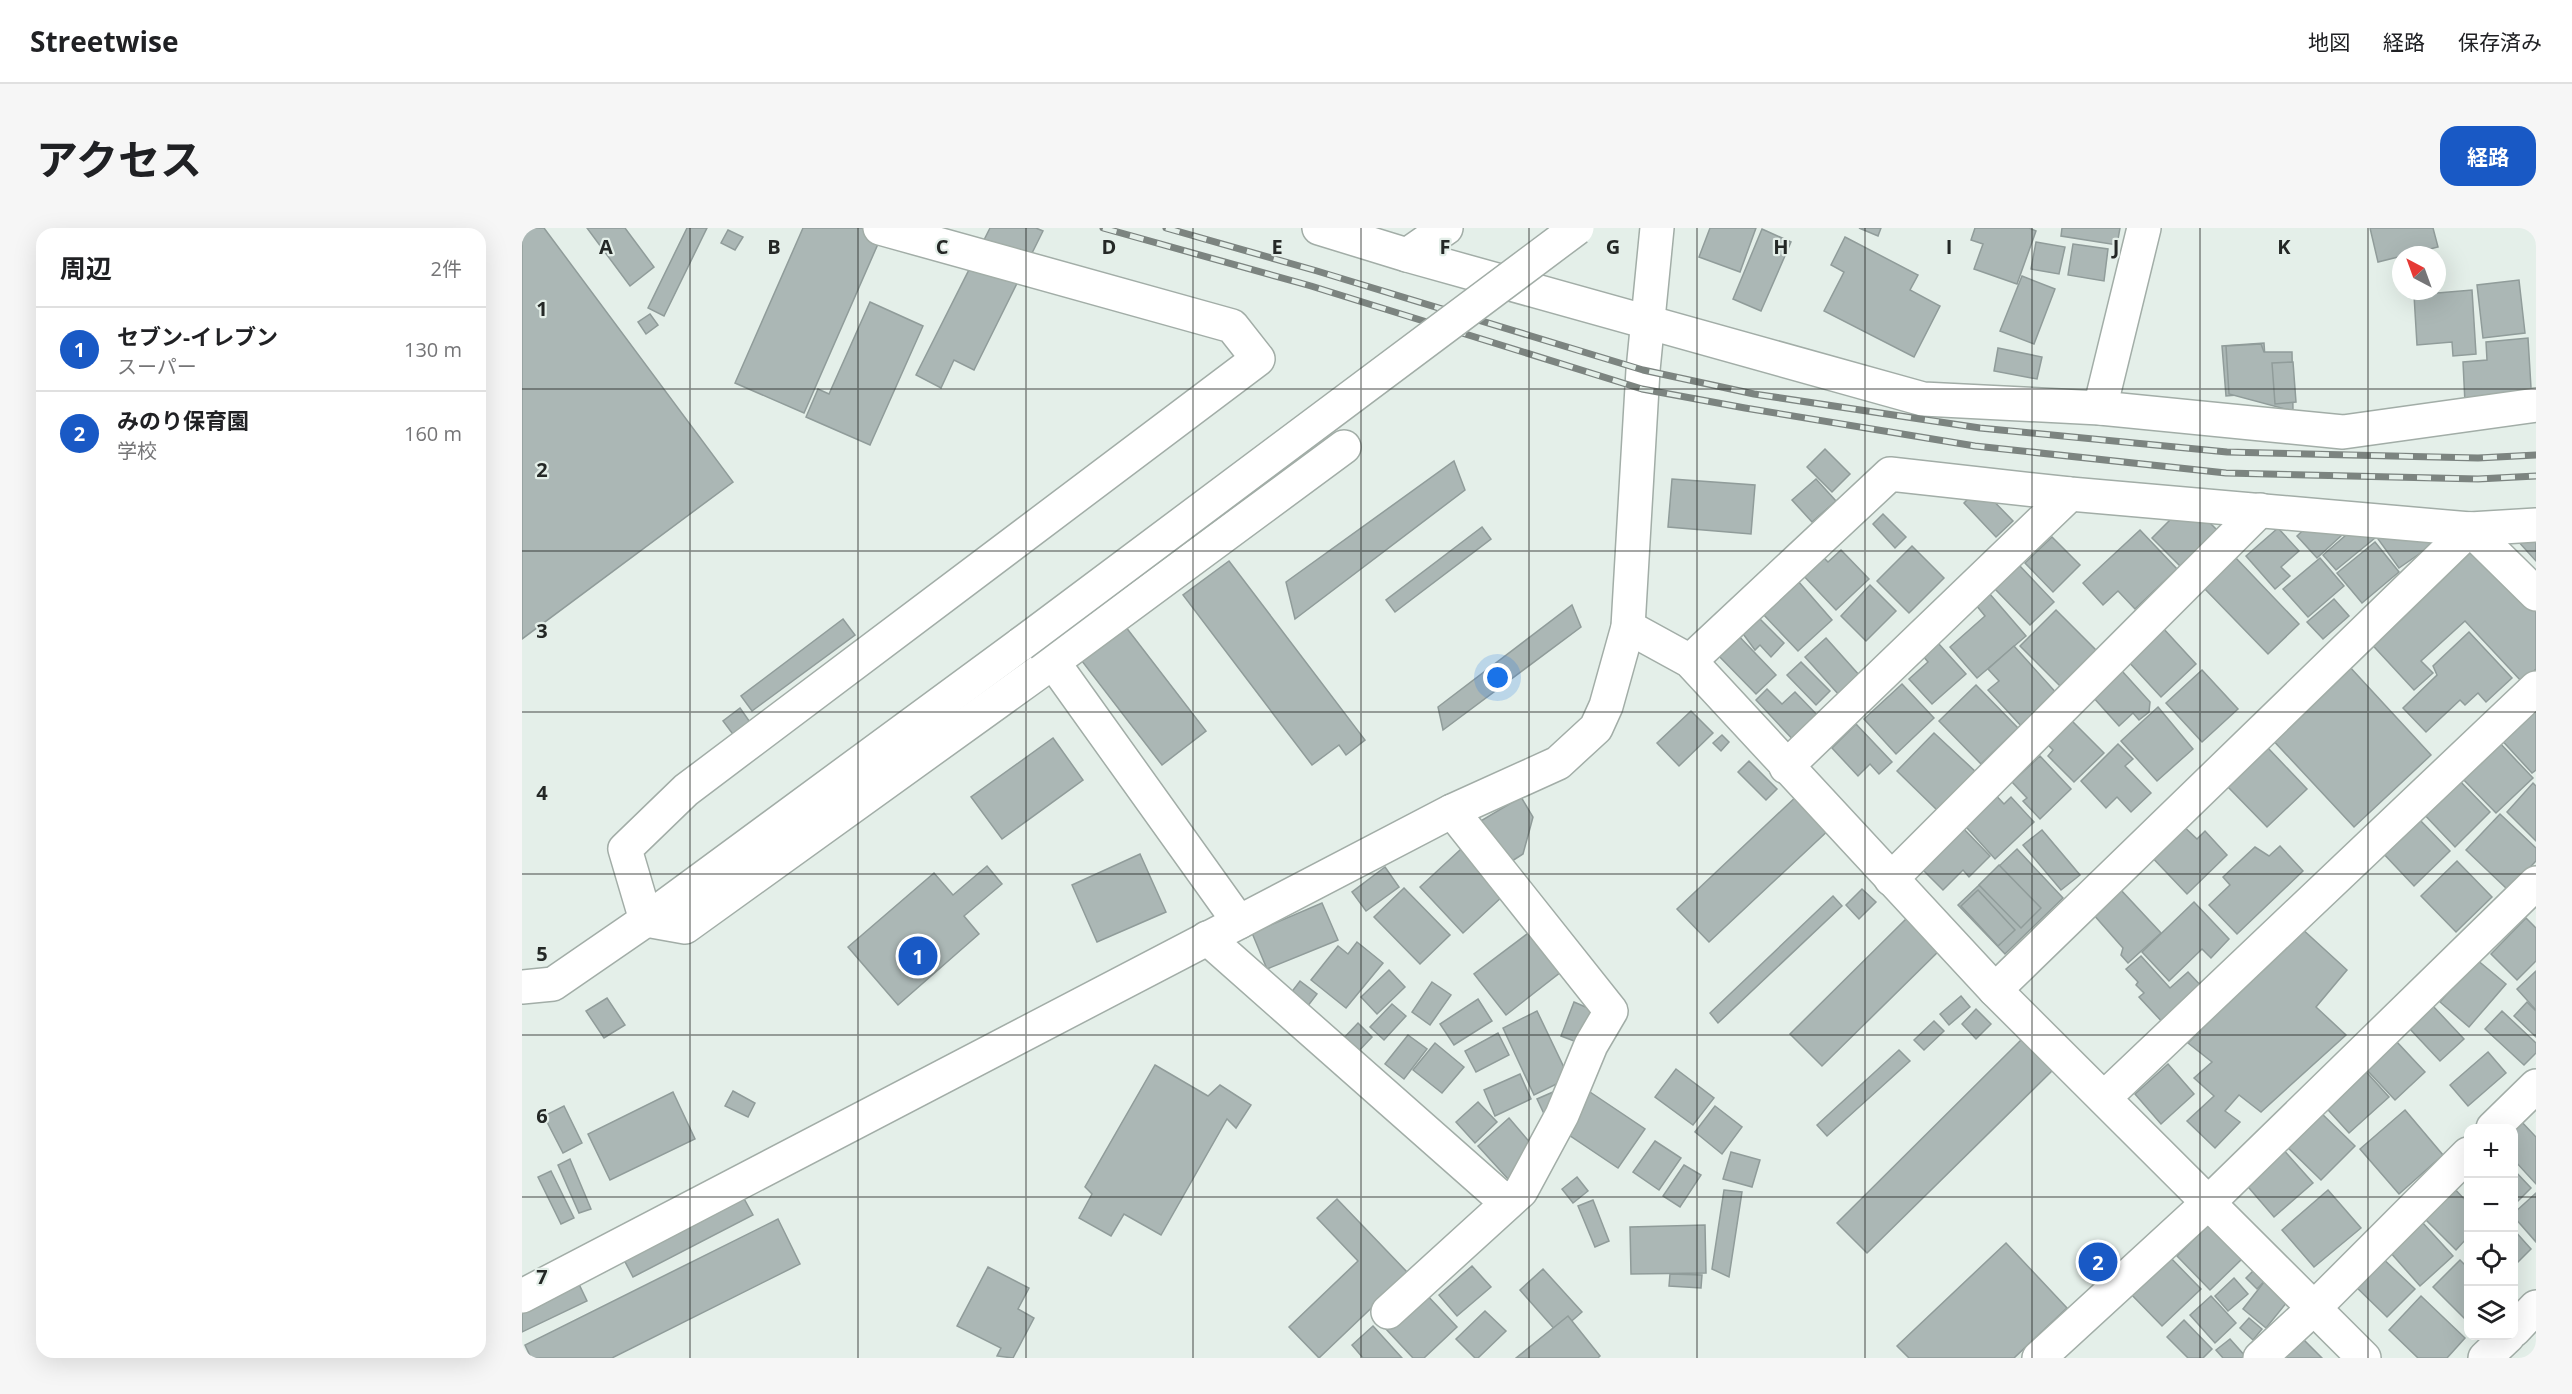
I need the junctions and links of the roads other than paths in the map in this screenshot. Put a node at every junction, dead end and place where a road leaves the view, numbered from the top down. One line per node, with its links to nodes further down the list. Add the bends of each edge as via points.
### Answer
1 (880, 228): 25 (street, via 1232,326 1258,359 686,790 625,849)
2 (1319, 228): 7 (street)
3 (1446, 228): 7 (street)
4 (1577, 228): 25 (street, bridge)
5 (1657, 228): 8 (street)
6 (2144, 228): 10 (street)
7 (1407, 255): 8 (street)
8 (1648, 321): 10 (street, via 1923,399); 17 (street)
9 (2536, 405): 10 (street, via 2343,432)
10 (2100, 408)
11 (1344, 447): 19 (street)
12 (2070, 494): 13 (street); 18 (street, via 1890,474); 21 (street)
13 (2260, 510): 15 (street); 23 (street)
14 (2536, 525): 15 (street)
15 (2470, 529): 16 (street); 29 (street)
16 (2536, 594)
17 (1628, 627): 18 (street); 22 (street, via 1596,728 1558,763)
18 (1690, 661): 21 (street)
19 (1053, 662): 25 (street, via 685,927); 26 (street)
20 (2536, 688): 31 (street)
21 (1786, 767): 23 (street)
22 (1452, 811): 26 (street); 35 (street, via 1611,1011 1521,1191)
23 (1891, 879): 29 (street)
24 (2536, 883): 34 (street)
25 (646, 920): 28 (street, via 554,984)
26 (1239, 922): 27 (street)
27 (1207, 938): 35 (street); 36 (street)
28 (522, 987)
29 (1995, 990): 31 (street)
30 (2536, 1086): 32 (street)
31 (2104, 1098): 34 (street)
32 (2497, 1124)
33 (2464, 1159): 38 (street)
34 (2209, 1202): 38 (street); 42 (street)
35 (1507, 1203): 39 (street)
36 (522, 1296)
37 (2536, 1307): 40 (street)
38 (2314, 1308): 43 (street); 44 (street)
39 (1388, 1312)
40 (2518, 1326)
41 (2503, 1340): 45 (street)
42 (2039, 1358)
43 (2260, 1358)
44 (2364, 1358)
45 (2485, 1358)

